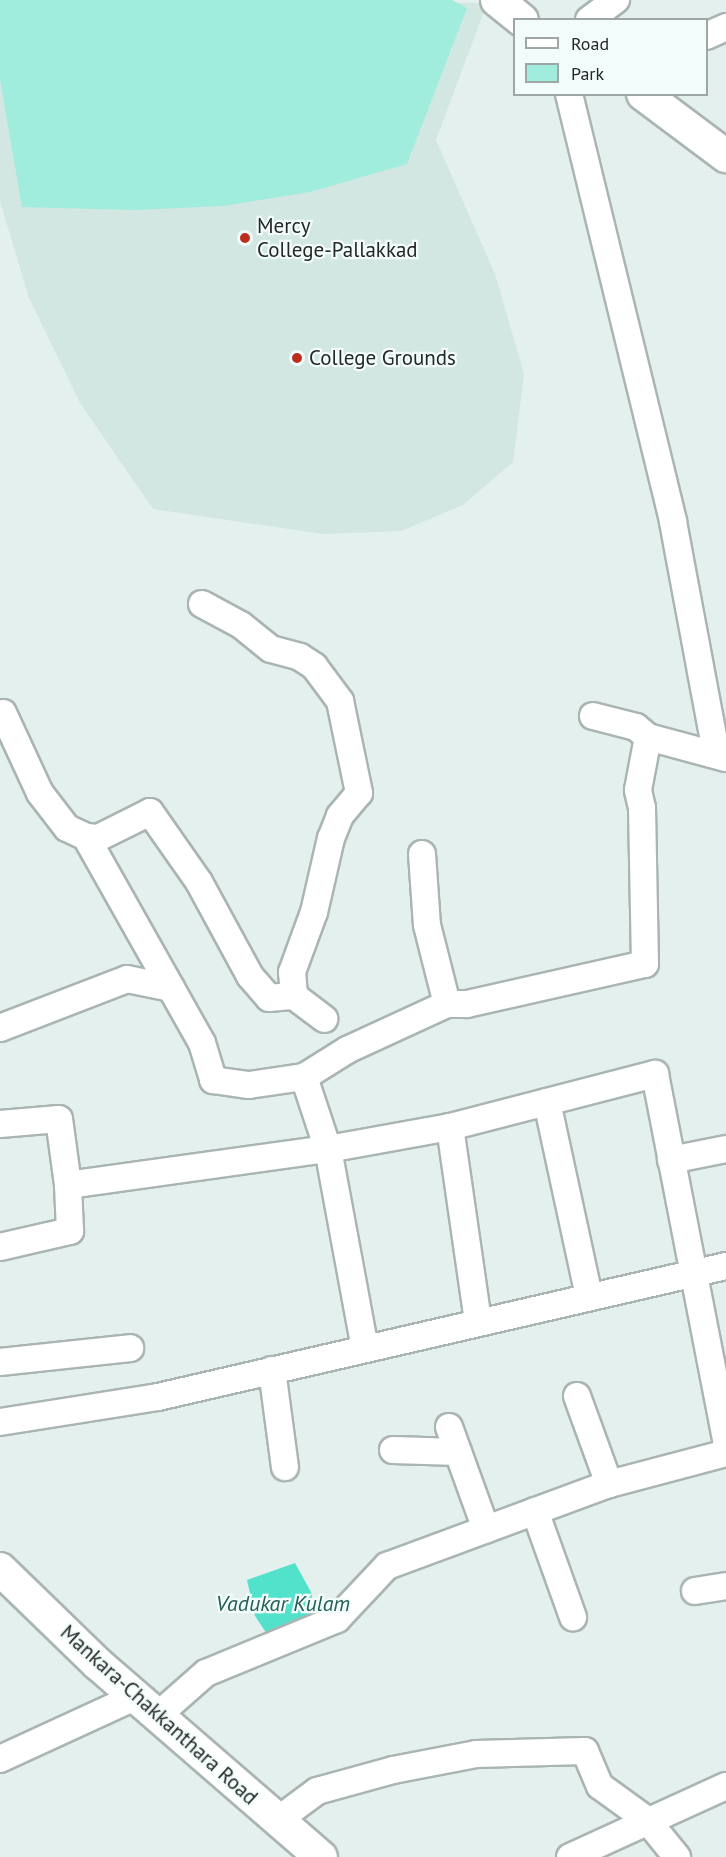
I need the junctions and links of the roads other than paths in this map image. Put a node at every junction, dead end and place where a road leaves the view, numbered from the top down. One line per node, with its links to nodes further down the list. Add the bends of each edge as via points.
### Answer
1 (497, 0): 3 (main road)
2 (616, 0): 4 (street)
3 (520, 18)
4 (592, 18)
5 (726, 27): 6 (street)
6 (708, 35)
7 (569, 96): 14 (street, via 670,510)
8 (646, 96): 9 (main road)
9 (726, 156)
10 (202, 604): 18 (street, via 241,625 271,649 300,657 314,666 340,701 359,793 340,816 332,838 314,912 295,955)
11 (1, 711): 15 (street, via 40,793 67,828)
12 (594, 716): 13 (street, via 636,727)
13 (648, 737): 14 (street); 19 (street, via 638,790 642,808 645,964 467,1004)
14 (721, 755)
15 (86, 837): 17 (street); 18 (street, via 98,838 150,812 199,882 250,976 269,998)
16 (422, 854): 19 (street, via 427,925)
17 (171, 988): 21 (street, via 126,979); 22 (street, via 202,1043 213,1080 249,1085)
18 (294, 996): 20 (street)
19 (447, 1004): 22 (street, via 347,1050)
20 (324, 1019)
21 (0, 1028)
22 (304, 1077): 26 (street)
23 (547, 1102): 25 (street); 28 (street, via 655,1074); 33 (street)
24 (0, 1124): 29 (street, via 59,1119)
25 (450, 1127): 26 (street); 34 (street)
26 (328, 1149): 29 (street); 36 (street)
27 (726, 1149): 28 (street)
28 (671, 1160): 32 (street)
29 (68, 1185): 30 (street, via 70,1231)
30 (0, 1247)
31 (726, 1266): 32 (street)
32 (693, 1273): 33 (street); 42 (street)
33 (589, 1297): 34 (street)
34 (478, 1322): 36 (street)
35 (130, 1348): 37 (street)
36 (365, 1349): 38 (street)
37 (0, 1362)
38 (272, 1370): 40 (street, via 158,1397); 46 (street)
39 (577, 1396): 47 (street)
40 (0, 1422)
41 (449, 1427): 44 (street)
42 (726, 1439)
43 (393, 1450): 44 (street)
44 (458, 1452): 49 (street)
45 (726, 1452): 47 (street)
46 (285, 1467)
47 (609, 1484): 48 (street)
48 (535, 1511): 49 (street); 53 (street)
49 (486, 1529): 54 (street, via 387,1566 337,1619 206,1673)
50 (0, 1569): 54 (main road, Mankara-Chakkanthara Road)
51 (726, 1586): 52 (street)
52 (695, 1591)
53 (573, 1617)
54 (146, 1706): 55 (street); 57 (main road, Mankara-Chakkanthara Road)
55 (0, 1760)
56 (726, 1786): 58 (street)
57 (278, 1820): 58 (street, via 317,1791 393,1770 476,1754 585,1751 600,1786); 59 (main road, Mankara-Chakkanthara Road)
58 (646, 1820): 60 (street); 61 (street)
59 (321, 1857)
60 (570, 1857)
61 (677, 1857)

